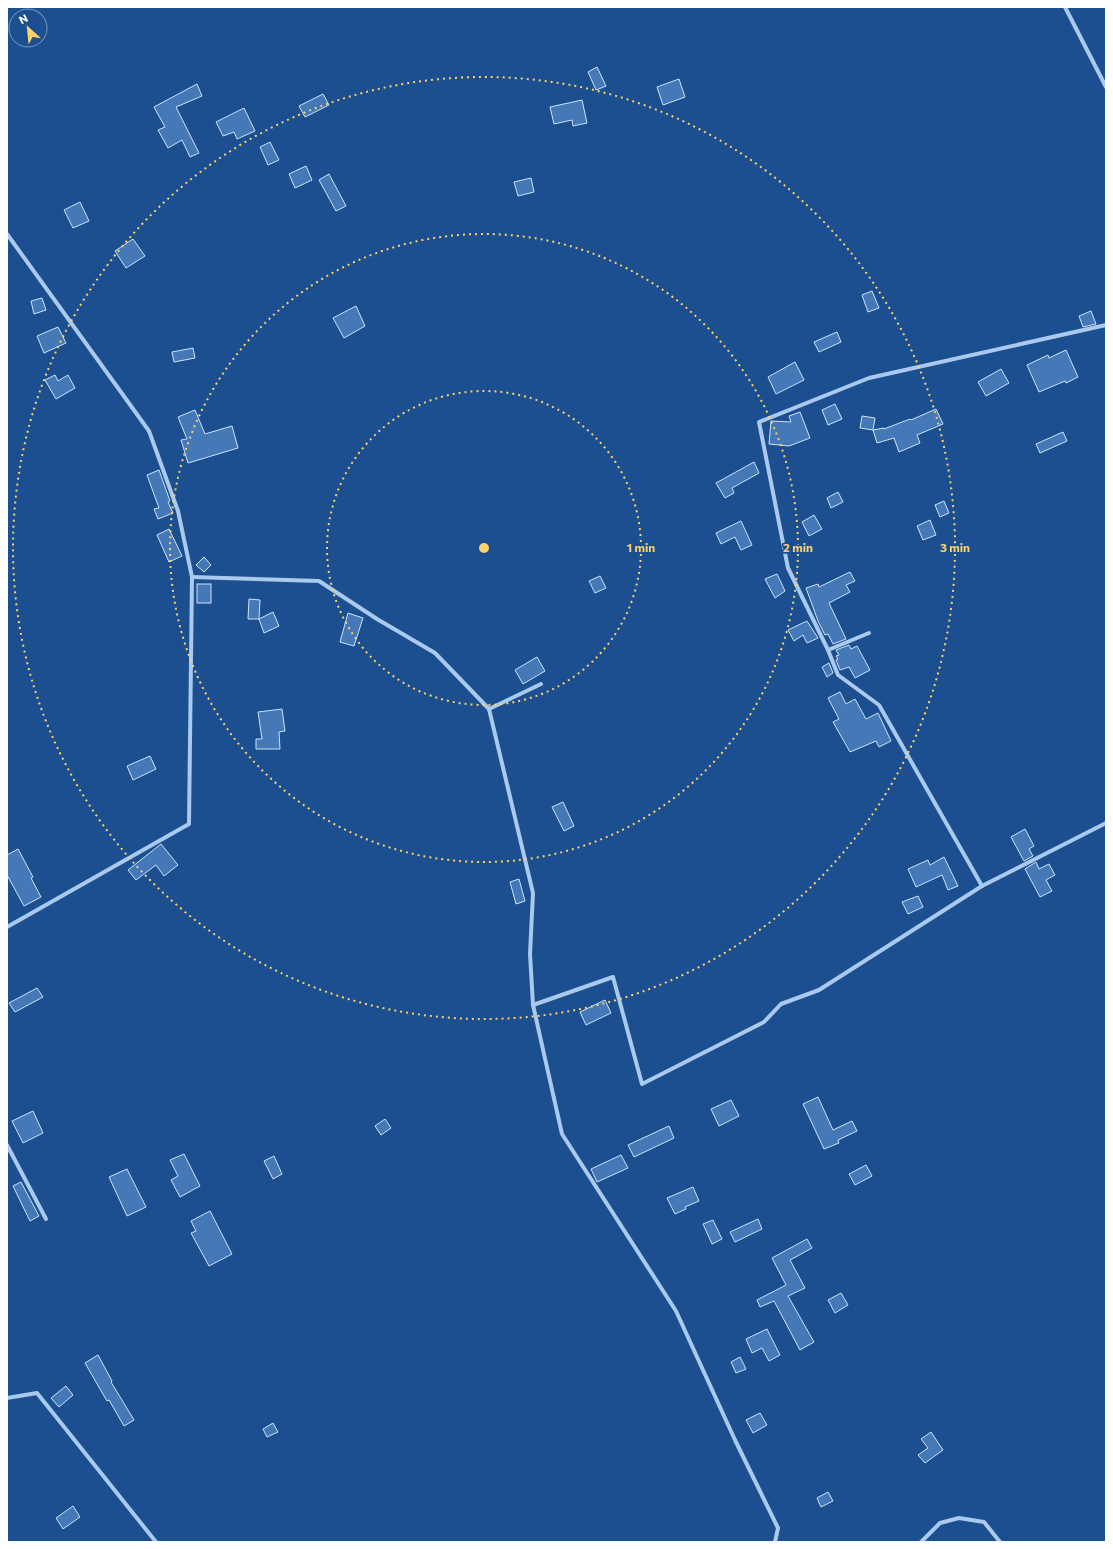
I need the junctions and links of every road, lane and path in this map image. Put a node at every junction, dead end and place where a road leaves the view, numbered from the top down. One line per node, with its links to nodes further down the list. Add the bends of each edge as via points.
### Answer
1 (1065, 7): 2 (street)
2 (1106, 87)
3 (7, 234): 5 (street, via 149,431 178,511)
4 (1106, 325): 7 (street, via 869,378 759,422 788,568)
5 (192, 577): 9 (street, via 320,581 435,653); 12 (street, via 189,824)
6 (869, 633): 7 (street)
7 (828, 650): 11 (street, via 838,675 879,704)
8 (541, 684): 9 (street)
9 (489, 709): 13 (street, via 533,893 530,954)
10 (1106, 823): 11 (street)
11 (982, 886): 13 (street, via 819,990 781,1004 764,1022 642,1084 613,978)
12 (7, 927)
13 (533, 1005): 18 (street, via 562,1134 676,1311 778,1528)
14 (7, 1145): 15 (street)
15 (46, 1219)
16 (7, 1398): 17 (street, via 37,1393)
17 (156, 1542)
18 (775, 1542)
19 (921, 1542): 20 (street, via 940,1523 960,1518 984,1522)
20 (1000, 1542)

